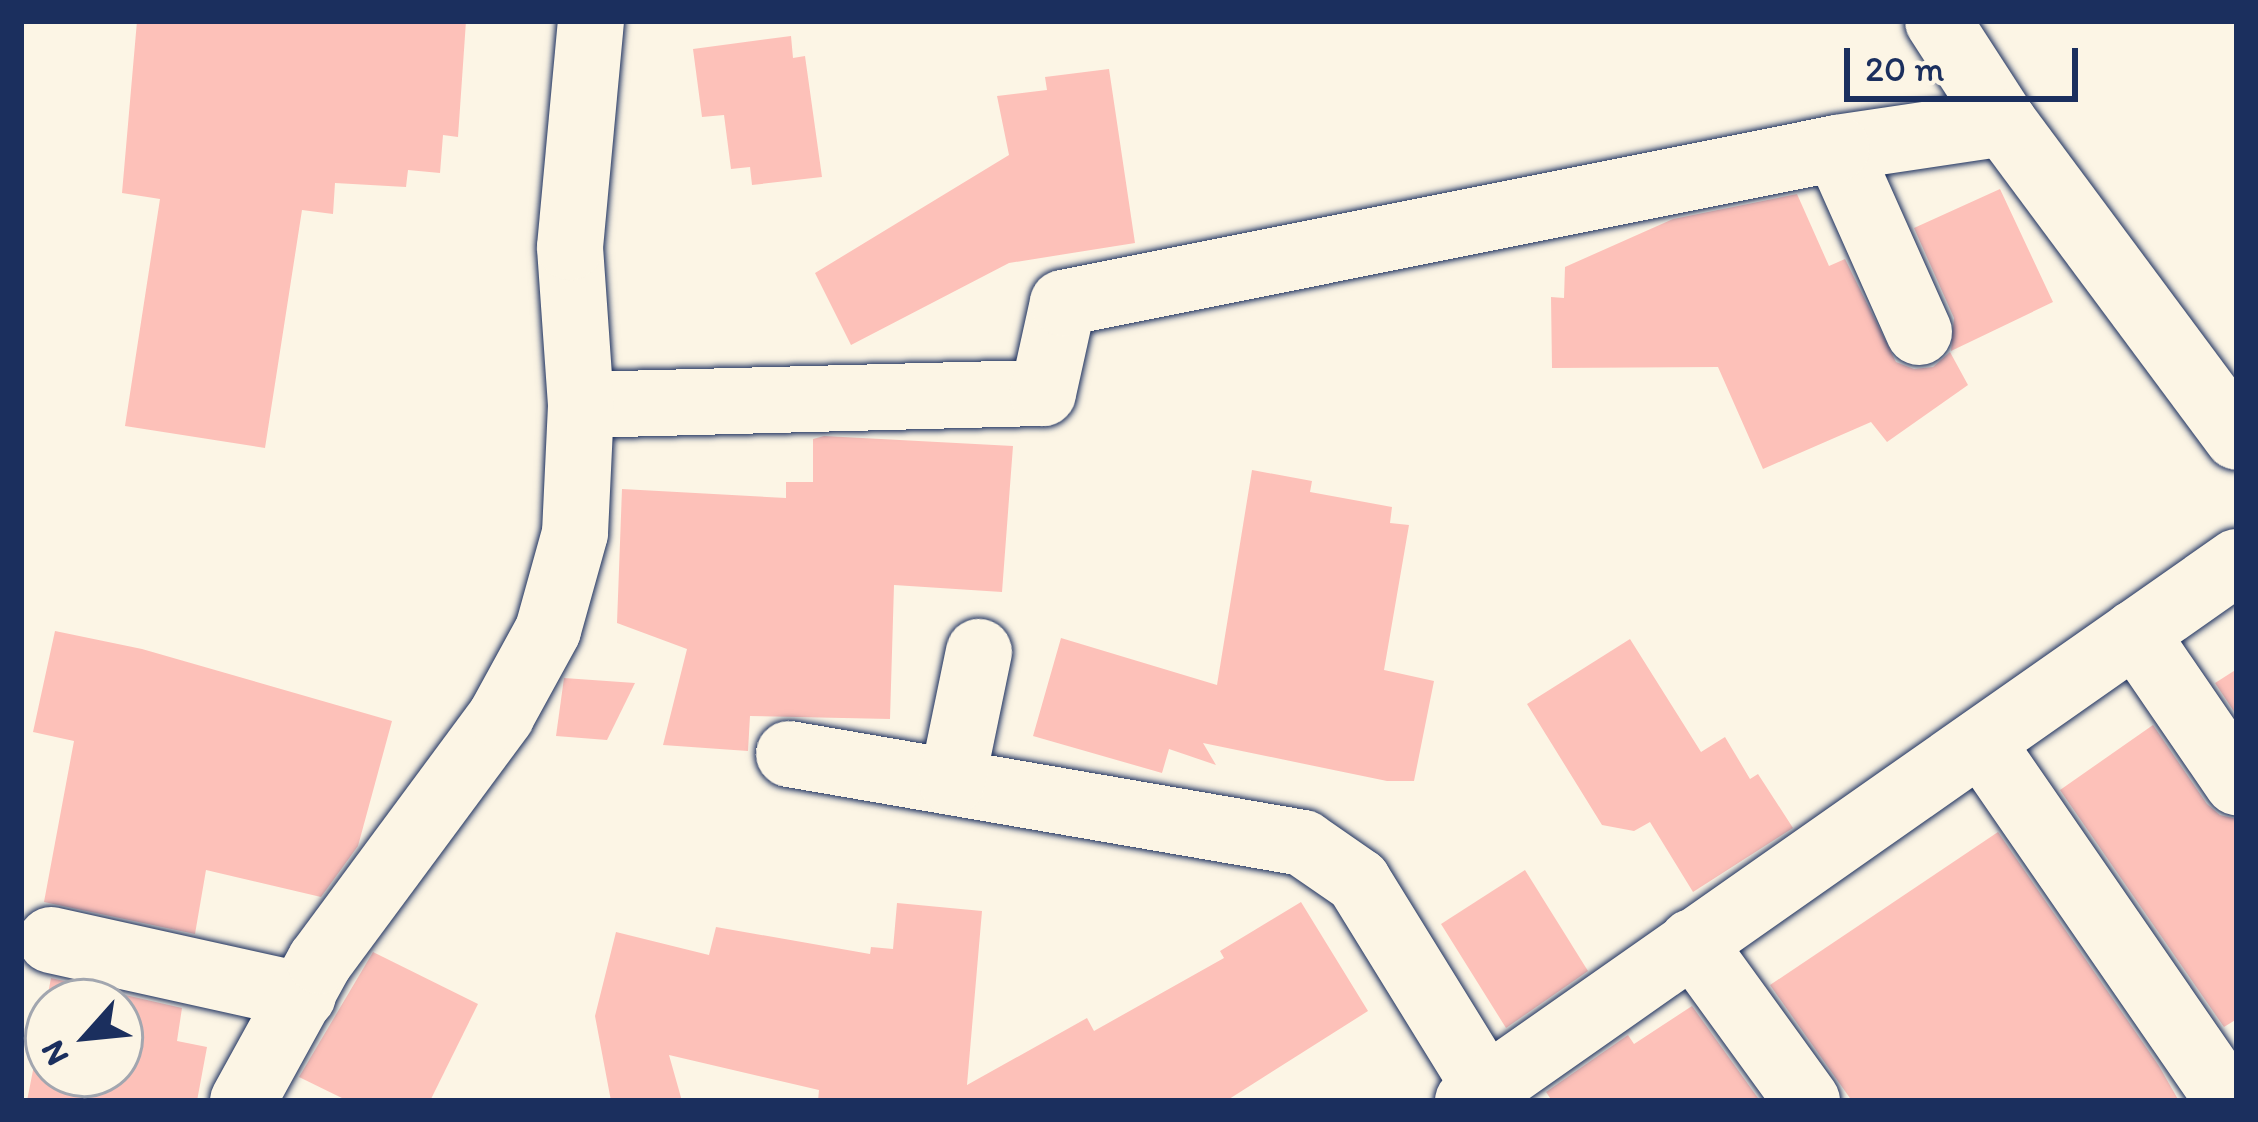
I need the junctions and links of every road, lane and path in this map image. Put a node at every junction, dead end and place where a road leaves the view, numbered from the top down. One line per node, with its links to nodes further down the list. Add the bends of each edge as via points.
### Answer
1 (591, 21): 6 (street, via 570,247)
2 (1938, 21): 3 (street)
3 (2004, 123): 4 (street); 7 (street)
4 (1837, 148): 5 (street); 6 (street, via 1063,303 1043,393)
5 (1919, 332)
6 (581, 405): 17 (street, via 575,533 548,630 501,716 320,961)
7 (2237, 436)
8 (2237, 562): 9 (street)
9 (2135, 633): 11 (street); 14 (street)
10 (979, 652): 13 (street)
11 (1981, 742): 16 (street); 21 (street)
12 (789, 754): 13 (street)
13 (952, 782): 18 (street, via 1303,843 1358,881)
14 (2237, 782)
15 (52, 940): 17 (street)
16 (1692, 942): 18 (street); 20 (street)
17 (303, 996): 19 (street)
18 (1477, 1094)
19 (244, 1101)
20 (1807, 1101)
21 (2229, 1101)

